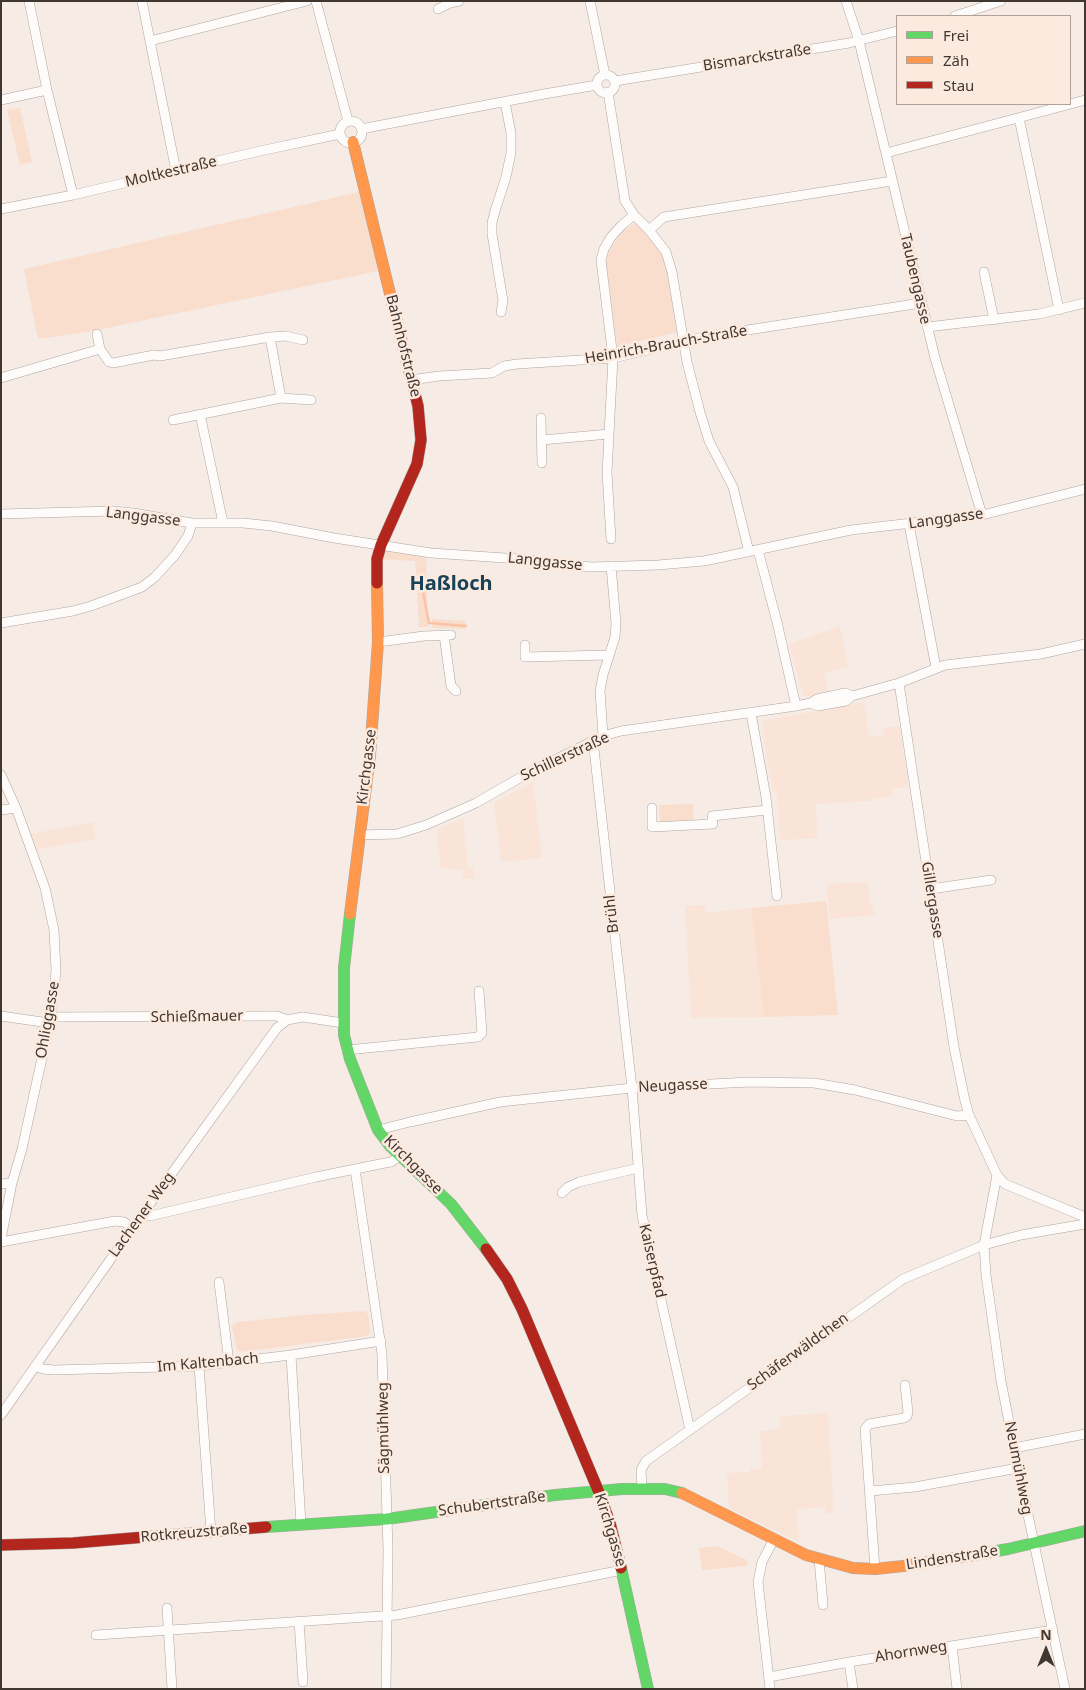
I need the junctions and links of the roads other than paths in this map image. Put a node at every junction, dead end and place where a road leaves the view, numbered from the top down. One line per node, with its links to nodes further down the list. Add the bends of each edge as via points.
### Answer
1 (29, 1): 17 (street)
2 (142, 1): 12 (street)
3 (307, 1): 12 (street)
4 (316, 1): 25 (street)
5 (459, 1): 9 (street)
6 (590, 1): 14 (street)
7 (846, 1): 13 (street, Taubengasse)
8 (1001, 1): 10 (street)
9 (438, 9)
10 (958, 15)
11 (896, 31): 13 (street, Bismarckstraße)
12 (150, 41): 30 (street)
13 (859, 41): 15 (street, Bismarckstraße); 29 (street, Taubengasse)
14 (605, 75): 15 (street, via 610,75); 16 (street)
15 (615, 81): 18 (street, via 615,87)
16 (597, 85): 18 (street, via 602,92); 21 (street)
17 (47, 90): 19 (street); 32 (street)
18 (608, 92): 34 (street, via 625,201)
19 (1, 100)
20 (1085, 100): 22 (street)
21 (505, 102): 26 (street); 40 (street, via 511,153 492,223 503,301)
22 (1071, 104)
23 (1067, 105): 24 (street)
24 (1019, 118): 29 (street); 39 (street)
25 (348, 121): 26 (street, via 358,124); 27 (street)
26 (361, 129): 28 (street, via 359,139)
27 (340, 134): 28 (street, via 347,142); 30 (street, Moltkestraße)
28 (353, 142): 50 (street, Bahnhofstraße)
29 (886, 153): 31 (street, Taubengasse)
30 (176, 171): 32 (street, Moltkestraße)
31 (892, 181): 35 (street, via 664,217); 37 (street, Taubengasse)
32 (73, 195): 33 (street, Moltkestraße)
33 (1, 209)
34 (634, 216): 35 (street); 48 (street, via 611,237 602,260)
35 (649, 230): 46 (street, via 666,252)
36 (984, 272): 41 (street)
37 (921, 303): 42 (street, Taubengasse); 46 (street, Heinrich-Brauch-Straße)
38 (1085, 303): 39 (street)
39 (1059, 310): 41 (street)
40 (501, 312)
41 (994, 320): 42 (street)
42 (927, 327): 61 (street, Taubengasse)
43 (97, 334): 47 (street)
44 (270, 336): 45 (street); 47 (street, via 113,363); 51 (street)
45 (303, 340)
46 (684, 340): 48 (street, Heinrich-Brauch-Straße); 67 (street, via 709,441 733,487)
47 (100, 350): 49 (street)
48 (613, 358): 50 (street, Heinrich-Brauch-Straße, via 517,364 504,366 492,373); 56 (street)
49 (1, 378)
50 (411, 380): 66 (street, Bahnhofstraße, via 421,426 420,452)
51 (281, 398): 52 (street); 53 (street)
52 (311, 400)
53 (200, 414): 55 (street); 63 (street)
54 (541, 418): 57 (street)
55 (173, 420)
56 (609, 434): 57 (street); 65 (street, via 607,472)
57 (542, 440): 58 (street)
58 (542, 463)
59 (1085, 489): 61 (street, Langgasse)
60 (1, 514): 62 (street, Langgasse, via 113,512)
61 (982, 514): 64 (street, Langgasse)
62 (192, 523): 63 (street, Langgasse); 69 (street, via 176,555 142,587 82,608)
63 (222, 523): 66 (street, Langgasse, via 272,526)
64 (909, 524): 67 (street, Langgasse, via 851,530); 74 (street)
65 (612, 539)
66 (381, 545): 68 (street, Langgasse, via 431,553); 70 (street, Kirchgasse, via 377,559)
67 (754, 551): 68 (street, Langgasse, via 704,561); 77 (street, via 777,622)
68 (611, 566): 73 (street, via 616,623)
69 (1, 623)
70 (378, 642): 76 (street, via 447,635 451,686); 86 (street, Kirchgasse, via 370,755)
71 (1085, 644): 74 (street, Schillerstraße, via 1041,654)
72 (525, 645): 73 (street, via 525,657)
73 (609, 655): 79 (street, via 600,691)
74 (936, 668): 75 (street, Schillerstraße)
75 (899, 683): 77 (street, Schillerstraße); 88 (street, Gillergasse)
76 (456, 691)
77 (796, 706): 78 (street, Schillerstraße)
78 (751, 713): 79 (street, Schillerstraße); 85 (street)
79 (603, 736): 80 (street, Schillerstraße)
80 (593, 740): 86 (street, Schillerstraße, via 476,803 426,825 397,834); 96 (street, Brühl)
81 (1, 775): 82 (street, Ohliggasse)
82 (16, 808): 84 (street); 92 (street, Ohliggasse, via 51,914 56,971)
83 (652, 808): 85 (street, via 652,827 713,824 712,816)
84 (1, 810)
85 (767, 810): 89 (street)
86 (359, 835): 94 (street, Kirchgasse, via 344,968)
87 (991, 880): 88 (street)
88 (931, 889): 97 (street, Gillergasse, via 954,1047)
89 (777, 896)
90 (478, 990): 95 (street, via 482,1033 478,1037)
91 (1, 1016): 92 (street, Schießmauer)
92 (50, 1020): 93 (street, Schießmauer, via 277,1016); 103 (street, Ohliggasse)
93 (287, 1020): 94 (street, Schießmauer, via 303,1018); 106 (street, Lachener Weg, via 277,1028)
94 (342, 1023): 95 (street, Kirchgasse)
95 (347, 1050): 98 (street, Kirchgasse)
96 (632, 1088): 97 (street, Neugasse, via 750,1082 814,1083 957,1116); 98 (street, Neugasse, via 500,1102); 100 (street, Kaiserpfad)
97 (969, 1115): 102 (street, Gillergasse)
98 (378, 1130): 99 (street, Kirchgasse)
99 (400, 1156): 101 (street, via 391,1162); 125 (street, Kirchgasse, via 460,1213 507,1279)
100 (638, 1168): 105 (street, via 579,1182); 120 (street, Kaiserpfad, via 645,1233)
101 (355, 1169): 106 (street); 113 (street, Sägmühlweg)
102 (997, 1175): 107 (street, via 1005,1184); 111 (street, Neumühlweg)
103 (12, 1183): 104 (street); 110 (street, Ohliggasse)
104 (1, 1184)
105 (562, 1192)
106 (141, 1216): 109 (street, Lachener Weg)
107 (1085, 1217)
108 (1085, 1224): 111 (street, Schäferwäldchen)
109 (133, 1228): 110 (street, via 115,1221); 116 (street, Lachener Weg)
110 (1, 1240)
111 (984, 1245): 120 (street, Schäferwäldchen, via 903,1278); 122 (street, Neumühlweg, via 992,1318)
112 (219, 1282): 115 (street)
113 (381, 1341): 114 (street, Im Kaltenbach); 127 (street, Sägmühlweg)
114 (291, 1355): 115 (street, Im Kaltenbach); 128 (street)
115 (229, 1363): 117 (street, Im Kaltenbach)
116 (35, 1366): 117 (street, Im Kaltenbach, via 54,1370); 119 (street, Lachener Weg)
117 (199, 1366): 130 (street)
118 (905, 1385): 126 (street, via 907,1416 869,1424 865,1429)
119 (1, 1415)
120 (690, 1430): 124 (street, Schäferwäldchen, via 643,1464)
121 (1085, 1434): 122 (street)
122 (1014, 1448): 123 (street, Neumühlweg)
123 (1018, 1468): 126 (street, via 915,1487); 132 (street, Neumühlweg)
124 (642, 1489): 125 (street, Lindenstraße); 131 (street, Lindenstraße, via 665,1489 684,1494)
125 (598, 1490): 127 (street, Schubertstraße); 136 (street, Kirchgasse, via 616,1540)
126 (870, 1491): 135 (street)
127 (387, 1519): 128 (street, Rotkreuzstraße); 139 (street, Sägmühlweg)
128 (301, 1524): 130 (street, Rotkreuzstraße)
129 (1085, 1531): 132 (street, Lindenstraße)
130 (211, 1532): 133 (street, Rotkreuzstraße)
131 (774, 1539): 134 (street, Lindenstraße); 146 (street, via 762,1562 758,1582)
132 (1034, 1544): 135 (street, Lindenstraße); 141 (street, Neumühlweg)
133 (1, 1546)
134 (819, 1559): 135 (street, Lindenstraße, via 853,1568); 137 (street)
135 (876, 1569)
136 (622, 1570): 139 (street); 150 (street, Kirchgasse)
137 (823, 1605)
138 (167, 1608): 142 (street)
139 (387, 1616): 140 (street); 149 (street, Sägmühlweg)
140 (299, 1621): 142 (street); 147 (street)
141 (1053, 1630): 144 (street, Ahornweg); 154 (street, Neumühlweg)
142 (169, 1631): 143 (street); 148 (street)
143 (96, 1635)
144 (952, 1646): 145 (street, Ahornweg); 153 (street)
145 (849, 1662): 146 (street, Ahornweg); 152 (street)
146 (769, 1677): 151 (street)
147 (303, 1682)
148 (172, 1689)
149 (386, 1689)
150 (648, 1689)
151 (770, 1689)
152 (853, 1689)
153 (957, 1689)
154 (1065, 1689)

